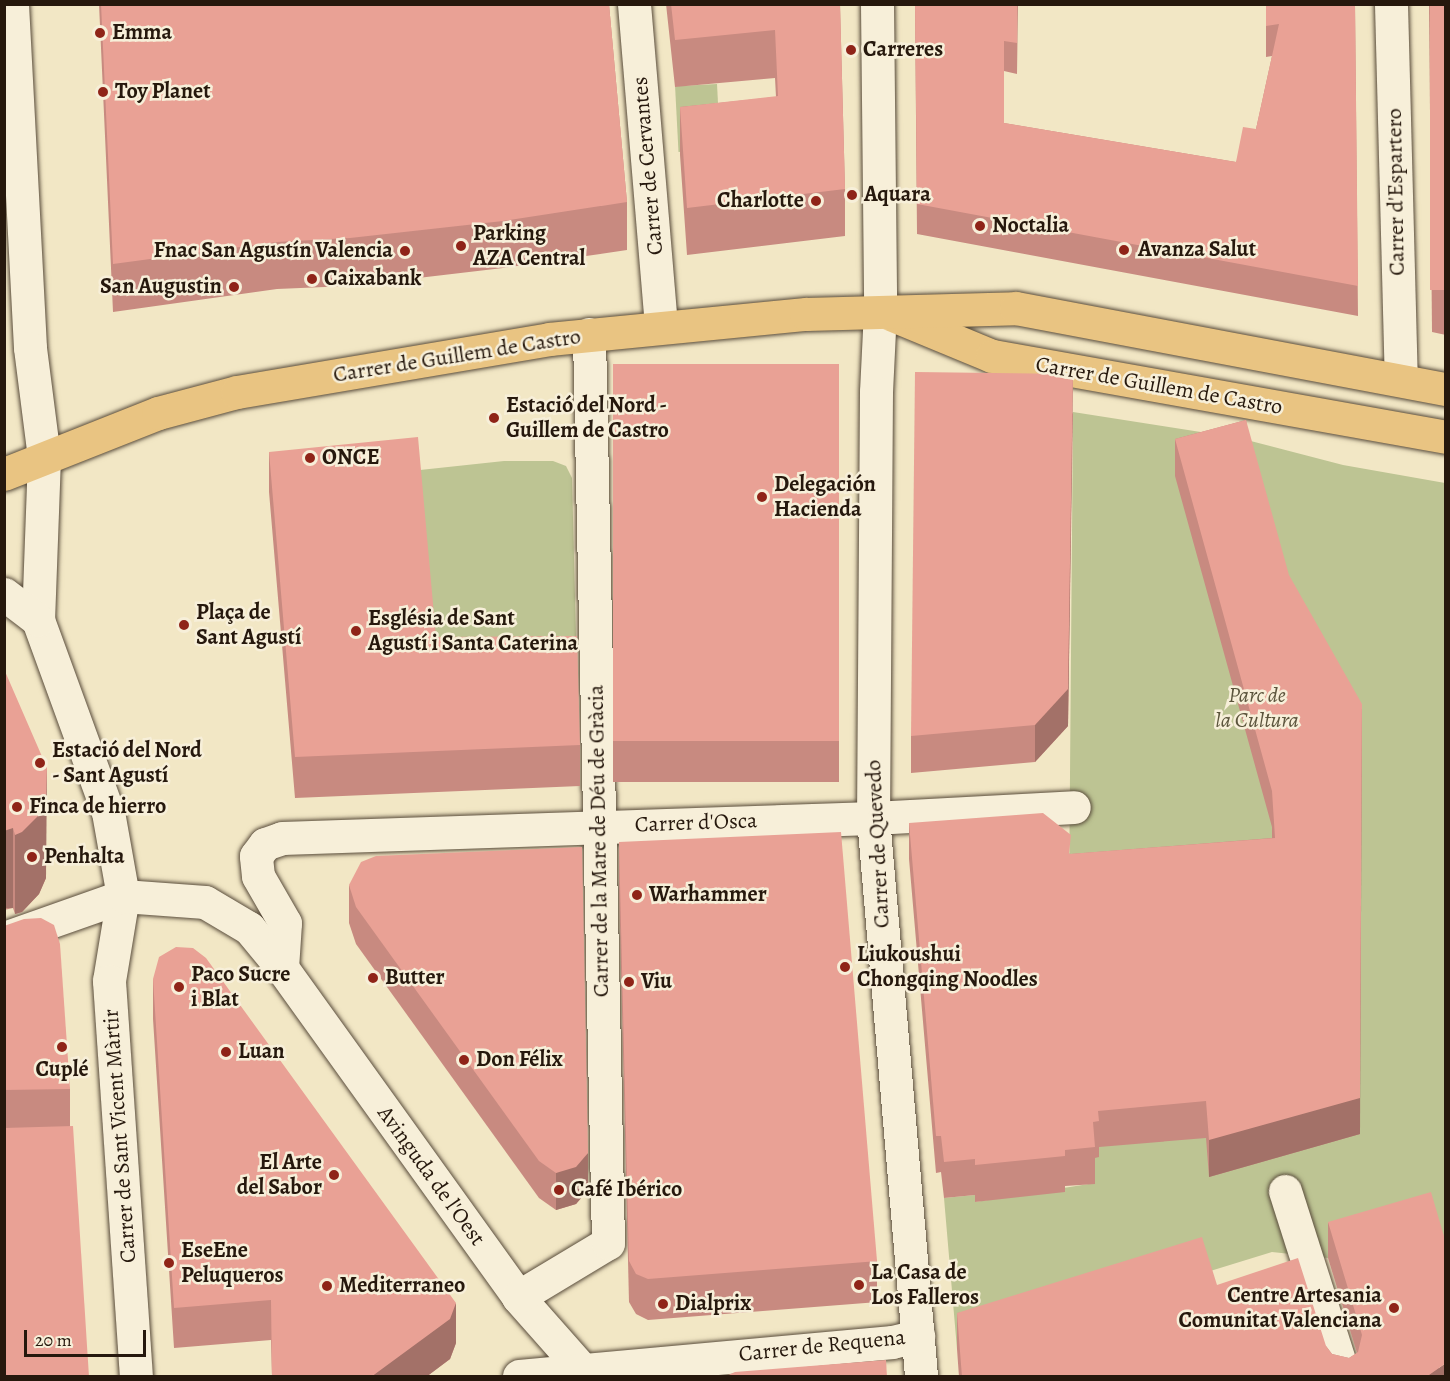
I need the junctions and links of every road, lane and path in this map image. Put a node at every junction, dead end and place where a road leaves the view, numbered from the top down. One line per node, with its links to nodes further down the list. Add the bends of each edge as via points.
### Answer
1 (12, 4): 11 (street, via 30,348)
2 (634, 4): 6 (street, Carrer de Cervantes)
3 (877, 4): 5 (street, Carrer de Quevedo)
4 (1391, 4): 8 (street, Carrer d'Espartero)
5 (880, 310): 6 (main road, Carrer de Guillem de Castro); 8 (main road, Carrer de Guillem de Castro, via 1016,308); 10 (main road, Carrer de Guillem de Castro, via 992,356); 16 (street, Carrer de Quevedo)
6 (661, 327): 7 (main road, Carrer de Guillem de Castro)
7 (589, 334): 11 (main road, Carrer de Guillem de Castro, via 213,397 158,413); 17 (street, Carrer de la Mare de Déu de Gràcia)
8 (1401, 380): 9 (main road, Carrer de Guillem de Castro)
9 (1446, 389)
10 (1446, 437)
11 (44, 456): 12 (main road, Carrer de Guillem de Castro); 14 (street)
12 (4, 474)
13 (4, 594): 14 (street)
14 (38, 620): 18 (street, via 108,813)
15 (1074, 807): 16 (street, Carrer d'Osca)
16 (873, 818): 17 (street, Carrer d'Osca); 23 (street, Carrer de Quevedo)
17 (598, 826): 20 (street, Carrer d'Osca, via 282,838 265,844 256,856 258,876 285,923); 22 (street, Carrer de la Mare de Déu de Gràcia, via 608,1243)
18 (123, 896): 19 (street); 20 (street, Avinguda de l'Oest, via 205,902 249,928); 25 (street, Carrer de Sant Vicent Màrtir, via 109,981)
19 (4, 938)
20 (282, 968): 22 (street, Avinguda de l'Oest)
21 (1285, 1191): 28 (street)
22 (518, 1297): 24 (street, Avinguda de l'Oest)
23 (918, 1336): 24 (street, Carrer de Requena, via 892,1342); 27 (street, Carrer de Quevedo)
24 (585, 1373): 26 (street, Carrer de Requena)
25 (136, 1377)
26 (519, 1377)
27 (921, 1377)
28 (1344, 1377)

